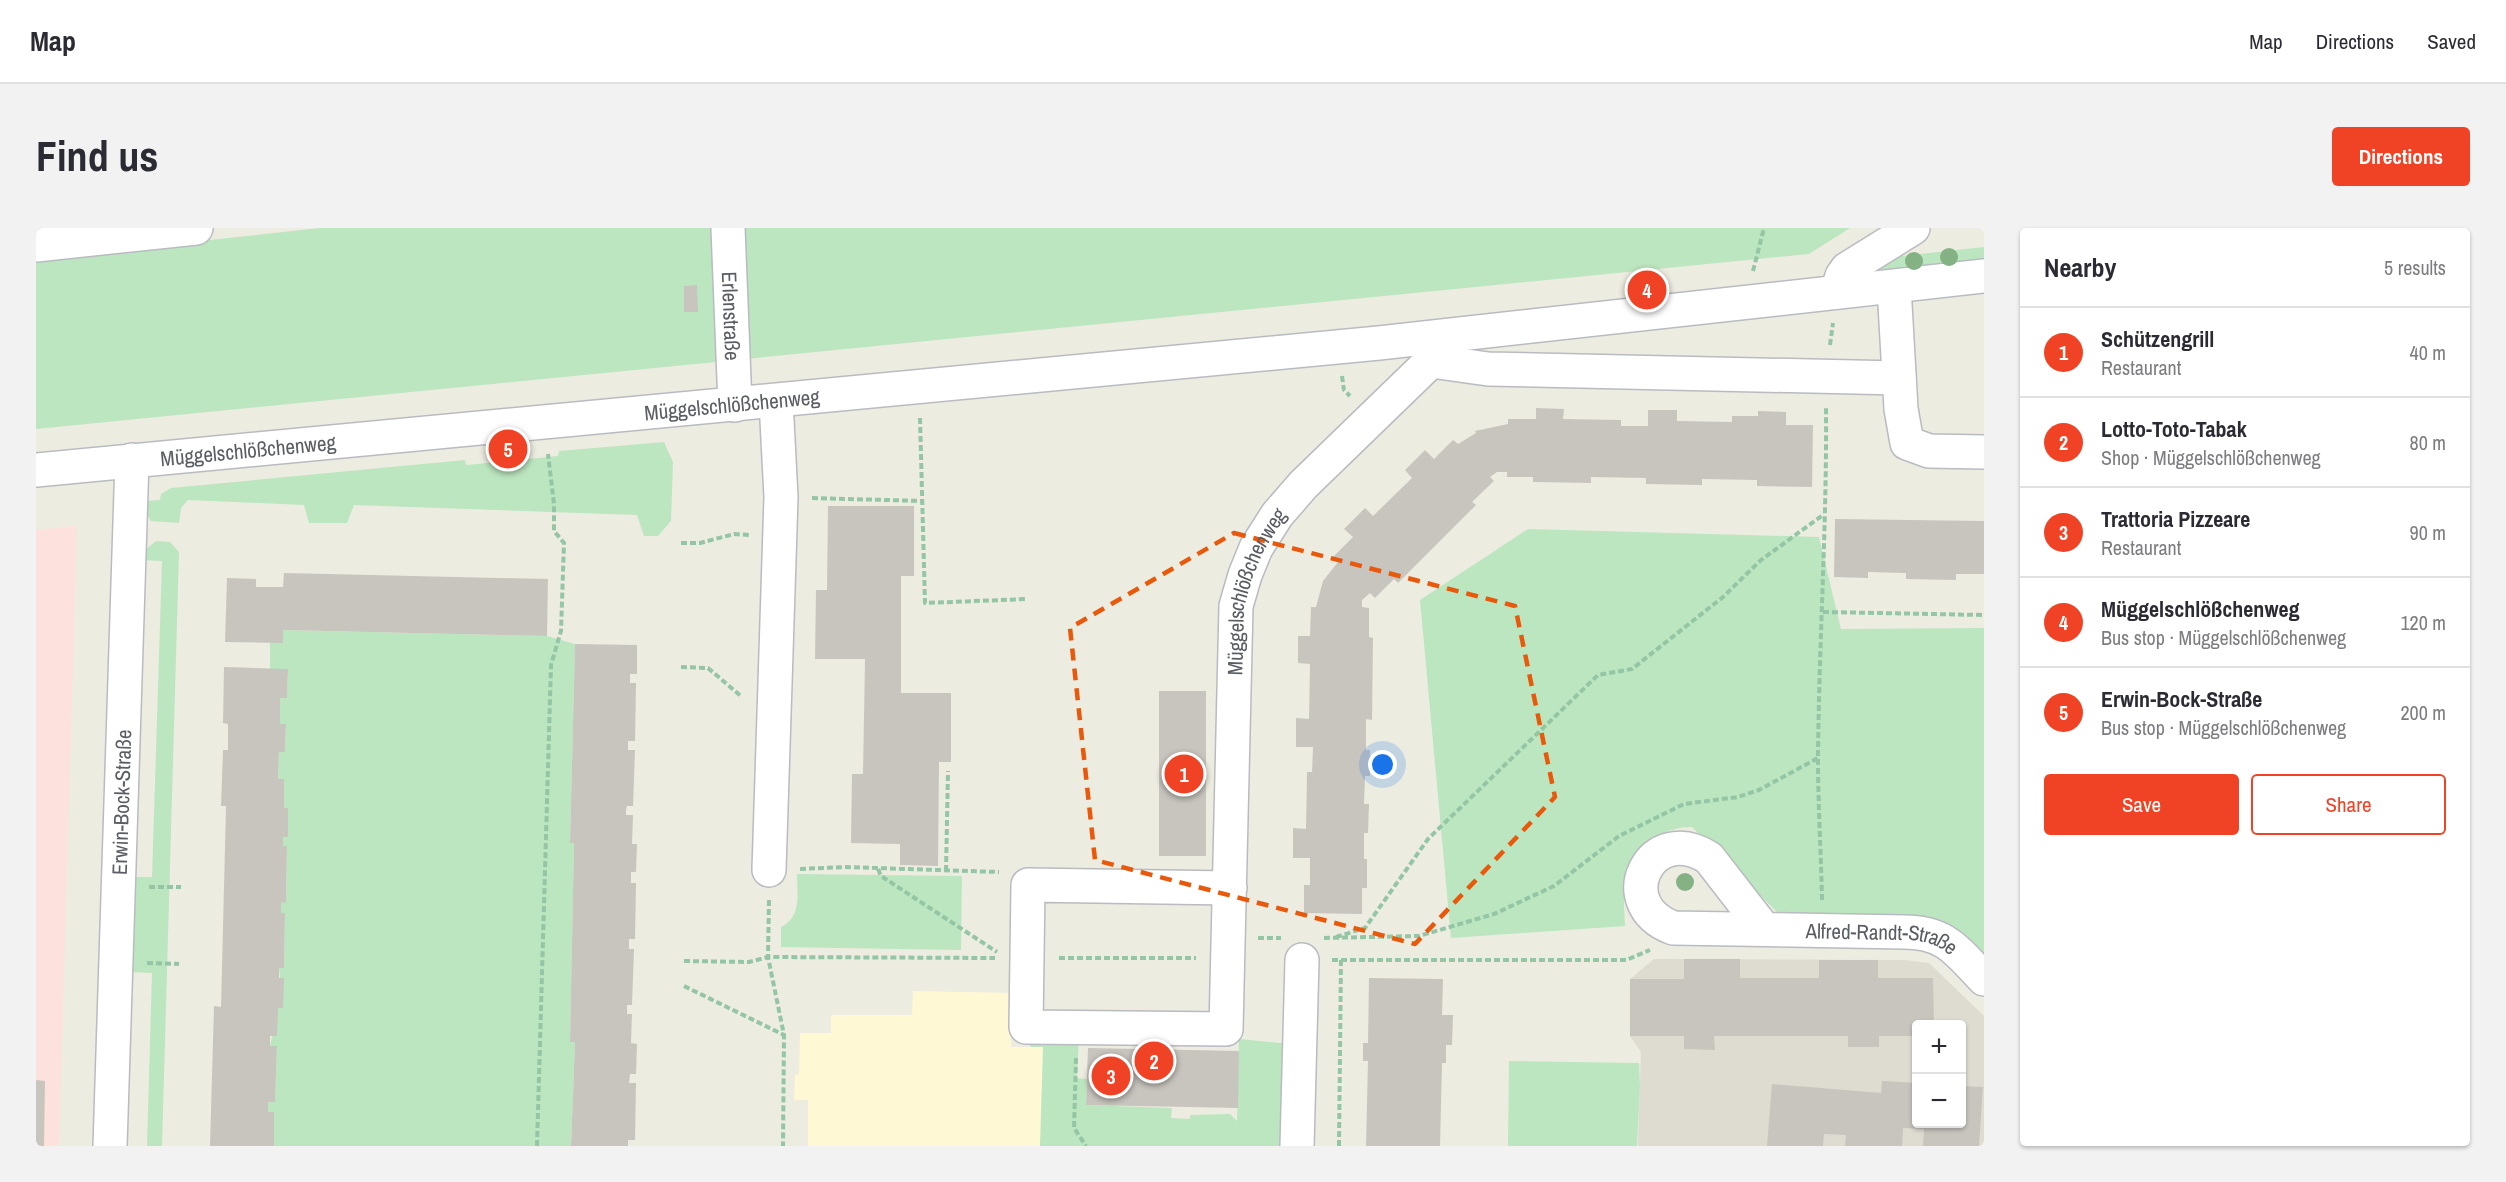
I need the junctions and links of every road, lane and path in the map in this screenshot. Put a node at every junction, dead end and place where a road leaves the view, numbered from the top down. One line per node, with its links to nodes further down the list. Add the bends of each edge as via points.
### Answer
1 (196, 228): 5 (street)
2 (728, 228): 14 (street, Erlenstraße)
3 (1764, 228): 8 (path, via 1751,280)
4 (1913, 228): 9 (street, via 1847,269)
5 (36, 245)
6 (1984, 276): 7 (street, Müggelschlößchenweg)
7 (1894, 287): 9 (street, Müggelschlößchenweg); 12 (street)
8 (1751, 302): 9 (street, Müggelschlößchenweg); 10 (street, Müggelschlößchenweg)
9 (1835, 303): 11 (path)
10 (1429, 350): 11 (street, Müggelschlößchenweg, via 1488,369); 13 (street, Müggelschlößchenweg); 36 (street, Müggelschlößchenweg, via 1277,515 1245,575 1236,606)
11 (1825, 377): 12 (street, Müggelschlößchenweg); 22 (path, via 1827,469)
12 (1899, 378): 17 (street, via 1907,443 1929,451)
13 (776, 401): 14 (street, Müggelschlößchenweg); 20 (street)
14 (735, 405): 18 (street, Müggelschlößchenweg)
15 (920, 411): 21 (path)
16 (546, 444): 52 (path, via 554,531 564,543 561,631 551,665)
17 (1984, 452)
18 (132, 460): 19 (street, Müggelschlößchenweg); 51 (street, Erwin-Bock-Straße)
19 (36, 470)
20 (781, 497): 21 (path); 23 (street)
21 (922, 501): 25 (path, via 925,603)
22 (1823, 515): 26 (path); 39 (path, via 1761,560 1723,597 1632,669 1598,675 1428,839 1365,928)
23 (780, 536): 24 (path, via 734,534 700,543); 29 (street)
24 (681, 543)
25 (1027, 599)
26 (1823, 612): 27 (path); 30 (path)
27 (1984, 615)
28 (681, 667): 29 (path, via 708,668 762,714)
29 (774, 714): 33 (street)
30 (1818, 759): 38 (path); 39 (path, via 1738,797 1684,804 1619,836 1554,886 1494,914 1419,936)
31 (948, 771): 34 (path)
32 (878, 869): 33 (path); 34 (path); 43 (path, via 881,876 1006,958)
33 (769, 870): 43 (path)
34 (946, 871): 35 (path, via 1017,872)
35 (1028, 885): 36 (street); 44 (street, Müggelschlößchenweg)
36 (1230, 888): 41 (street, Müggelschlößchenweg)
37 (1764, 929): 38 (street, Alfred-Randt-Straße)
38 (1822, 930): 47 (street, Alfred-Randt-Straße, via 1924,932 1948,942)
39 (1336, 938): 40 (path)
40 (1301, 945): 41 (path); 45 (path); 55 (street)
41 (1227, 948): 44 (path); 49 (street, Müggelschlößchenweg, via 1226,1029)
42 (1654, 949): 45 (path, via 1626,960)
43 (768, 957): 46 (path, via 750,962); 50 (path)
44 (1027, 958): 49 (street, Müggelschlößchenweg, via 1026,1027)
45 (1341, 960): 56 (path)
46 (684, 961)
47 (1984, 979)
48 (684, 986): 50 (path)
49 (1076, 1028): 54 (path, via 1074,1128)
50 (784, 1035): 53 (path)
51 (110, 1146)
52 (537, 1146)
53 (783, 1146)
54 (1086, 1146)
55 (1297, 1146)
56 (1339, 1146)

